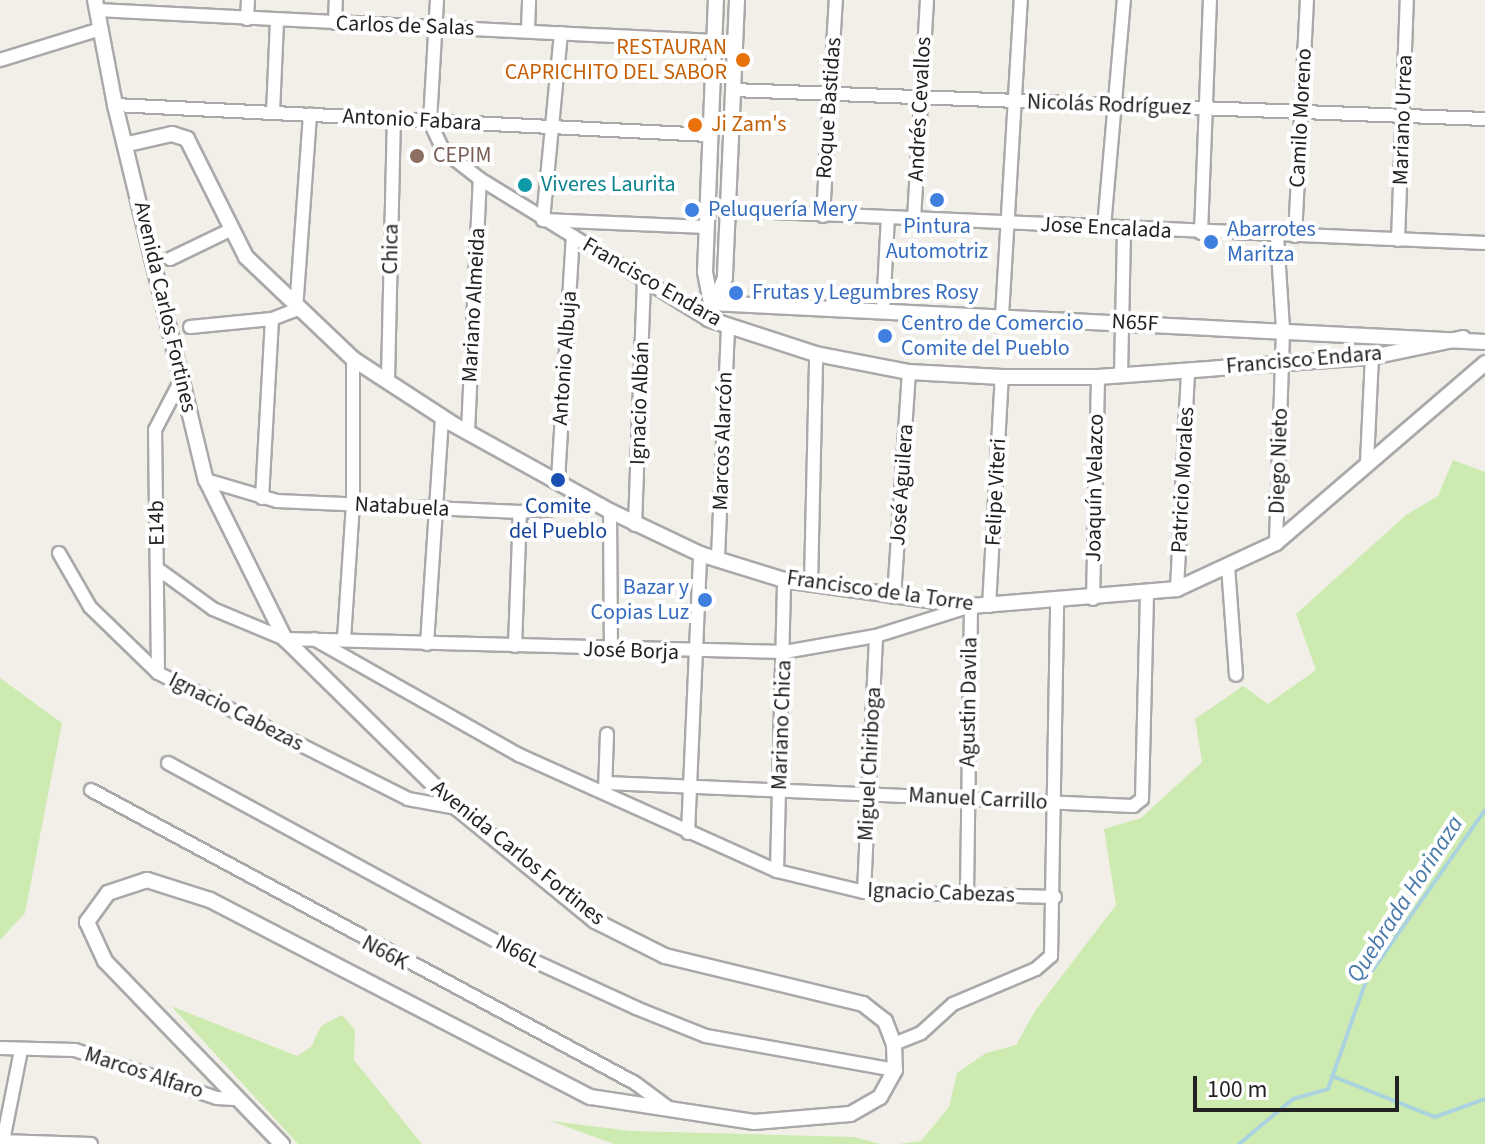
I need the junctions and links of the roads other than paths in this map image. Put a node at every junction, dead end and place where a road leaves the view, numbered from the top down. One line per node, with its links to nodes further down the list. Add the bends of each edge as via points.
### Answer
1 (248, 0): 16 (street)
2 (336, 0): 18 (street)
3 (437, 0): 19 (street)
4 (529, 0): 21 (street)
5 (716, 0): 23 (street)
6 (737, 0): 25 (street)
7 (836, 0): 26 (street, Roque Bastidas)
8 (927, 0): 27 (street, Andrés Cevallos)
9 (1021, 0): 28 (street)
10 (1124, 0): 30 (street)
11 (1210, 0): 31 (street)
12 (1307, 0): 33 (street, Camilo Moreno)
13 (1407, 0): 35 (street, Mariano Urrea)
14 (96, 5): 15 (street, Carlos de Salas); 20 (street, Avenida Carlos Fortines)
15 (151, 6): 16 (street, Carlos de Salas)
16 (247, 19): 17 (street, Carlos de Salas)
17 (277, 21): 18 (street, Carlos de Salas); 32 (street)
18 (335, 23): 19 (street, Carlos de Salas)
19 (435, 27): 21 (street, Carlos de Salas); 38 (street)
20 (101, 29): 24 (street); 29 (street, Avenida Carlos Fortines)
21 (528, 31): 22 (street, Carlos de Salas)
22 (561, 33): 23 (street, Carlos de Salas); 39 (street)
23 (714, 41): 40 (street)
24 (0, 60)
25 (733, 90): 26 (street, Nicolás Rodríguez); 43 (street)
26 (830, 95): 27 (street, Nicolás Rodríguez); 44 (street, Roque Bastidas)
27 (921, 97): 28 (street, Nicolás Rodríguez); 46 (street, Andrés Cevallos)
28 (1016, 101): 30 (street, Nicolás Rodríguez); 48 (street)
29 (115, 105): 32 (street, Antonio Fabara); 41 (street, Avenida Carlos Fortines)
30 (1113, 105): 31 (street, Nicolás Rodríguez); 50 (street)
31 (1206, 109): 33 (street, Nicolás Rodríguez); 53 (street)
32 (273, 113): 34 (street, Antonio Fabara)
33 (1301, 113): 35 (street, Nicolás Rodríguez); 56 (street, Camilo Moreno)
34 (310, 114): 36 (street, Antonio Fabara); 62 (street)
35 (1402, 116): 37 (street, Nicolás Rodríguez); 57 (street, Mariano Urrea)
36 (394, 119): 38 (street, Antonio Fabara); 83 (street, Chica)
37 (1485, 119)
38 (430, 122): 39 (street, Antonio Fabara); 42 (street, Francisco Endara, via 443,150)
39 (555, 128): 40 (street, Antonio Fabara); 47 (street)
40 (710, 135): 49 (street)
41 (128, 144): 52 (street, Francisco de la Torre, via 172,134 187,139); 84 (street, Avenida Carlos Fortines)
42 (480, 179): 47 (street, Francisco Endara); 86 (street, Mariano Almeida)
43 (727, 210): 44 (street, Jose Encalada); 61 (street, via 725,278)
44 (823, 216): 45 (street, Jose Encalada)
45 (888, 217): 46 (street, Jose Encalada); 63 (street)
46 (914, 219): 48 (street, Jose Encalada)
47 (543, 220): 49 (street); 55 (street, Francisco Endara)
48 (1010, 223): 50 (street, Jose Encalada); 64 (street)
49 (706, 227): 61 (street)
50 (1104, 227): 51 (street, Jose Encalada)
51 (1124, 228): 53 (street, Jose Encalada); 67 (street)
52 (230, 230): 59 (street); 62 (street, Francisco de la Torre, via 246,257)
53 (1201, 233): 54 (street, Jose Encalada)
54 (1277, 235): 56 (street, Jose Encalada); 70 (street, Diego Nieto)
55 (573, 236): 60 (street, Francisco Endara); 89 (street, Antonio Albuja)
56 (1295, 236): 57 (street, Jose Encalada)
57 (1398, 240): 58 (street, Jose Encalada)
58 (1485, 243)
59 (170, 259)
60 (644, 281): 66 (street, Francisco Endara); 95 (street, Ignacio Albán)
61 (711, 303): 63 (street, N65F); 66 (street)
62 (296, 310): 65 (street); 75 (street, Francisco de la Torre)
63 (883, 311): 64 (street, N65F)
64 (1002, 316): 67 (street, N65F)
65 (272, 319): 69 (street); 90 (street)
66 (708, 319): 68 (street, Francisco Endara)
67 (1122, 322): 70 (street, N65F); 80 (street)
68 (728, 326): 73 (street, Francisco Endara); 99 (street, Marcos Alarcón)
69 (190, 327)
70 (1283, 329): 71 (street, N65F); 76 (street, Diego Nieto)
71 (1463, 338): 72 (street); 74 (street, Francisco Endara)
72 (1485, 342)
73 (816, 354): 79 (street, Francisco Endara); 103 (street)
74 (1372, 357): 76 (street, Francisco Endara); 87 (street)
75 (353, 359): 83 (street, Francisco de la Torre); 91 (street)
76 (1282, 361): 78 (street, Francisco Endara); 96 (street, Diego Nieto)
77 (1485, 364): 87 (street, Francisco de la Torre)
78 (1188, 370): 80 (street, Francisco Endara); 104 (street, Patricio Morales)
79 (909, 372): 81 (street, Francisco Endara); 106 (street, José Aguilera)
80 (1121, 375): 82 (street, Francisco Endara)
81 (1002, 377): 82 (street, Francisco Endara); 110 (street, Felipe Viteri)
82 (1098, 377): 107 (street, Joaquín Velazco)
83 (388, 379): 85 (street, Francisco de la Torre)
84 (181, 380): 88 (street, Avenida Carlos Fortines); 101 (street, E14b, via 155,430)
85 (442, 417): 86 (street, Francisco de la Torre); 93 (street)
86 (468, 431): 89 (street, Francisco de la Torre)
87 (1367, 462): 96 (street, Francisco de la Torre)
88 (206, 480): 90 (street, Natabuela); 112 (street, Avenida Carlos Fortines)
89 (558, 480): 92 (street, Francisco de la Torre)
90 (262, 498): 91 (street, Natabuela)
91 (353, 504): 93 (street, Natabuela); 114 (street)
92 (606, 508): 94 (street, Natabuela); 95 (street, Francisco de la Torre); 117 (street)
93 (433, 509): 94 (street, Natabuela); 115 (street)
94 (520, 512): 116 (street)
95 (635, 525): 98 (street, Francisco de la Torre)
96 (1276, 543): 100 (street, Francisco de la Torre)
97 (59, 553): 120 (street, Ignacio Cabezas, via 90,607)
98 (700, 554): 99 (street, Francisco de la Torre); 119 (street)
99 (718, 557): 102 (street, Francisco de la Torre)
100 (1228, 566): 104 (street, Francisco de la Torre); 121 (street)
101 (158, 569): 112 (street, via 213,609); 120 (street, E14b)
102 (784, 580): 103 (street, Francisco de la Torre); 118 (street, Mariano Chica)
103 (811, 583): 106 (street, Francisco de la Torre)
104 (1177, 589): 105 (street, Francisco de la Torre)
105 (1147, 594): 107 (street, Francisco de la Torre); 130 (street, Manuel Carrillo, via 1142,799 1123,808)
106 (894, 597): 109 (street, Francisco de la Torre)
107 (1093, 599): 108 (street, Francisco de la Torre)
108 (1057, 601): 110 (street, Francisco de la Torre); 130 (street)
109 (971, 606): 110 (street, Francisco de la Torre); 111 (street, José Borja); 129 (street, Agustin Davila)
110 (989, 606)
111 (876, 636): 118 (street, José Borja); 128 (street, Miguel Chiriboga)
112 (285, 639): 113 (street, José Borja); 131 (street, Avenida Carlos Fortines)
113 (314, 639): 114 (street, José Borja); 125 (street, Manuel Carrillo, via 519,755)
114 (344, 639): 115 (street, José Borja)
115 (427, 644): 116 (street, José Borja)
116 (515, 646): 117 (street, José Borja)
117 (611, 650): 119 (street, José Borja)
118 (784, 652): 119 (street, José Borja); 126 (street, Mariano Chica)
119 (694, 653): 124 (street)
120 (158, 673): 131 (street, Ignacio Cabezas, via 408,799)
121 (1236, 675)
122 (607, 734): 125 (street)
123 (168, 763): 140 (street, N66L, via 521,955 636,1008 706,1036)
124 (687, 785): 125 (street, Manuel Carrillo); 126 (street, Manuel Carrillo); 132 (street)
125 (606, 789): 132 (street, Ignacio Cabezas)
126 (780, 789): 128 (street, Manuel Carrillo); 133 (street, Mariano Chica)
127 (91, 790): 142 (street, N66K, via 635,1083)
128 (868, 794): 129 (street, Manuel Carrillo); 134 (street, Miguel Chiriboga)
129 (967, 799): 130 (street, Manuel Carrillo); 135 (street, Agustin Davila)
130 (1055, 802): 136 (street)
131 (457, 808): 137 (street, Avenida Carlos Fortines, via 595,921 665,956 863,1004 885,1021)
132 (688, 833): 133 (street, Ignacio Cabezas)
133 (777, 871): 134 (street, Ignacio Cabezas)
134 (864, 892): 135 (street, Ignacio Cabezas)
135 (967, 894): 136 (street, Ignacio Cabezas)
136 (1055, 897): 137 (street, via 1055,946 1045,962 953,1004 921,1033)
137 (894, 1044): 140 (street)
138 (0, 1048): 139 (street, Marcos Alfaro)
139 (21, 1050): 141 (street, Marcos Alfaro, via 75,1050 217,1098); 143 (street)
140 (895, 1070): 142 (street, via 880,1097 850,1114 754,1122)
141 (239, 1099): 142 (street, via 105,961 87,922 108,893 147,880 210,900 590,1097); 146 (street)
142 (678, 1114)
143 (2, 1141): 144 (street)
144 (36, 1142): 145 (street)
145 (91, 1144)
146 (282, 1144)

